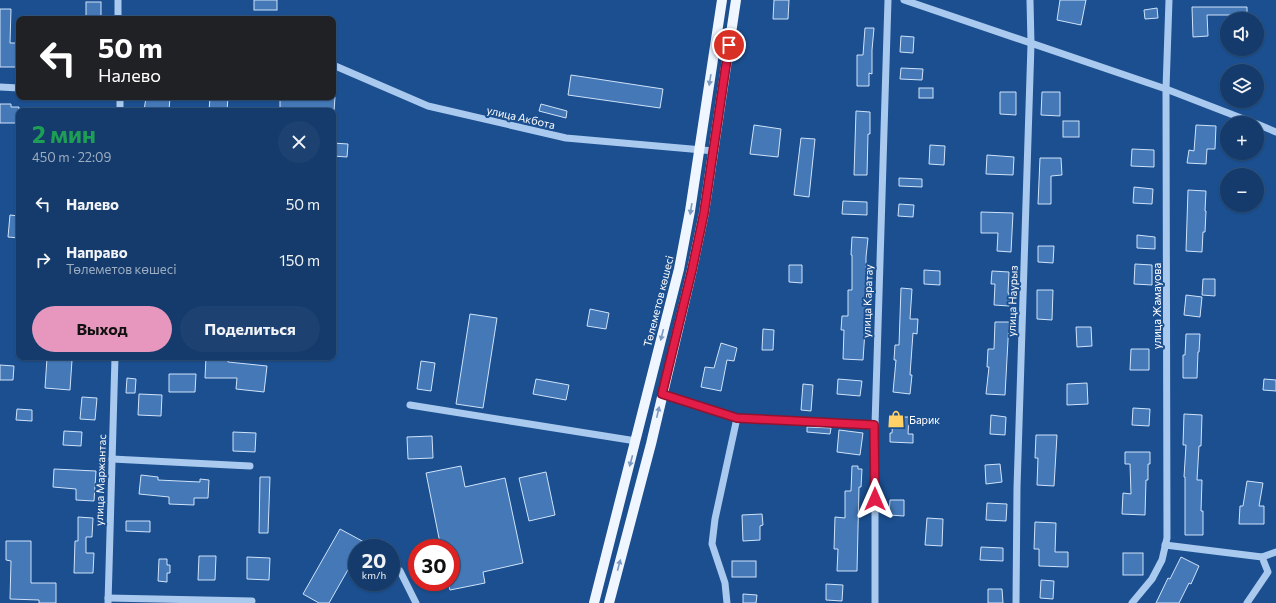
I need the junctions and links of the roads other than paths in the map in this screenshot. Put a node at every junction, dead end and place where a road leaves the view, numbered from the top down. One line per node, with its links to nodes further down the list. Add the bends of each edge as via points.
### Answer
1 (118, 0): 8 (street)
2 (722, 0): 17 (main road, Төлеметов көшесі, one-way to 17)
3 (736, 0): 18 (main road)
4 (888, 0): 23 (street, улица Каратау)
5 (904, 0): 9 (street)
6 (1030, 0): 9 (street, улица Наурыз)
7 (1169, 0): 13 (street, улица Жамауова)
8 (118, 16)
9 (1031, 44): 13 (street); 38 (street, улица Наурыз)
10 (336, 66): 17 (street, улица Акбота, via 428,106 566,138)
11 (0, 88): 12 (street)
12 (16, 88)
13 (1166, 89): 14 (street); 27 (street, улица Жамауова)
14 (1236, 116)
15 (1264, 127): 16 (street)
16 (1276, 132)
17 (700, 150): 18 (street, улица Акбота); 24 (main road, Төлеметов көшесі, one-way to 24, via 679,268)
18 (714, 151): 20 (main road, via 692,270)
19 (115, 360): 25 (street, улица Маржантас)
20 (662, 394): 22 (street); 35 (main road, one-way to 20)
21 (410, 405): 24 (street)
22 (737, 418): 23 (street); 36 (street, via 715,518 712,544 725,583)
23 (874, 425): 37 (street, улица Каратау)
24 (636, 441): 34 (main road, Төлеметов көшесі, one-way to 34)
25 (112, 460): 26 (street); 31 (street, улица Маржантас)
26 (250, 466)
27 (1165, 545): 29 (street); 39 (street, улица Жамауова, via 1162,560 1152,579)
28 (1276, 552): 29 (street)
29 (1262, 557): 40 (street, via 1268,572)
30 (400, 571): 33 (street)
31 (108, 600): 32 (street)
32 (252, 601)
33 (416, 603)
34 (594, 603)
35 (609, 603)
36 (727, 603)
37 (875, 603)
38 (1016, 603)
39 (1132, 603)
40 (1247, 603)

